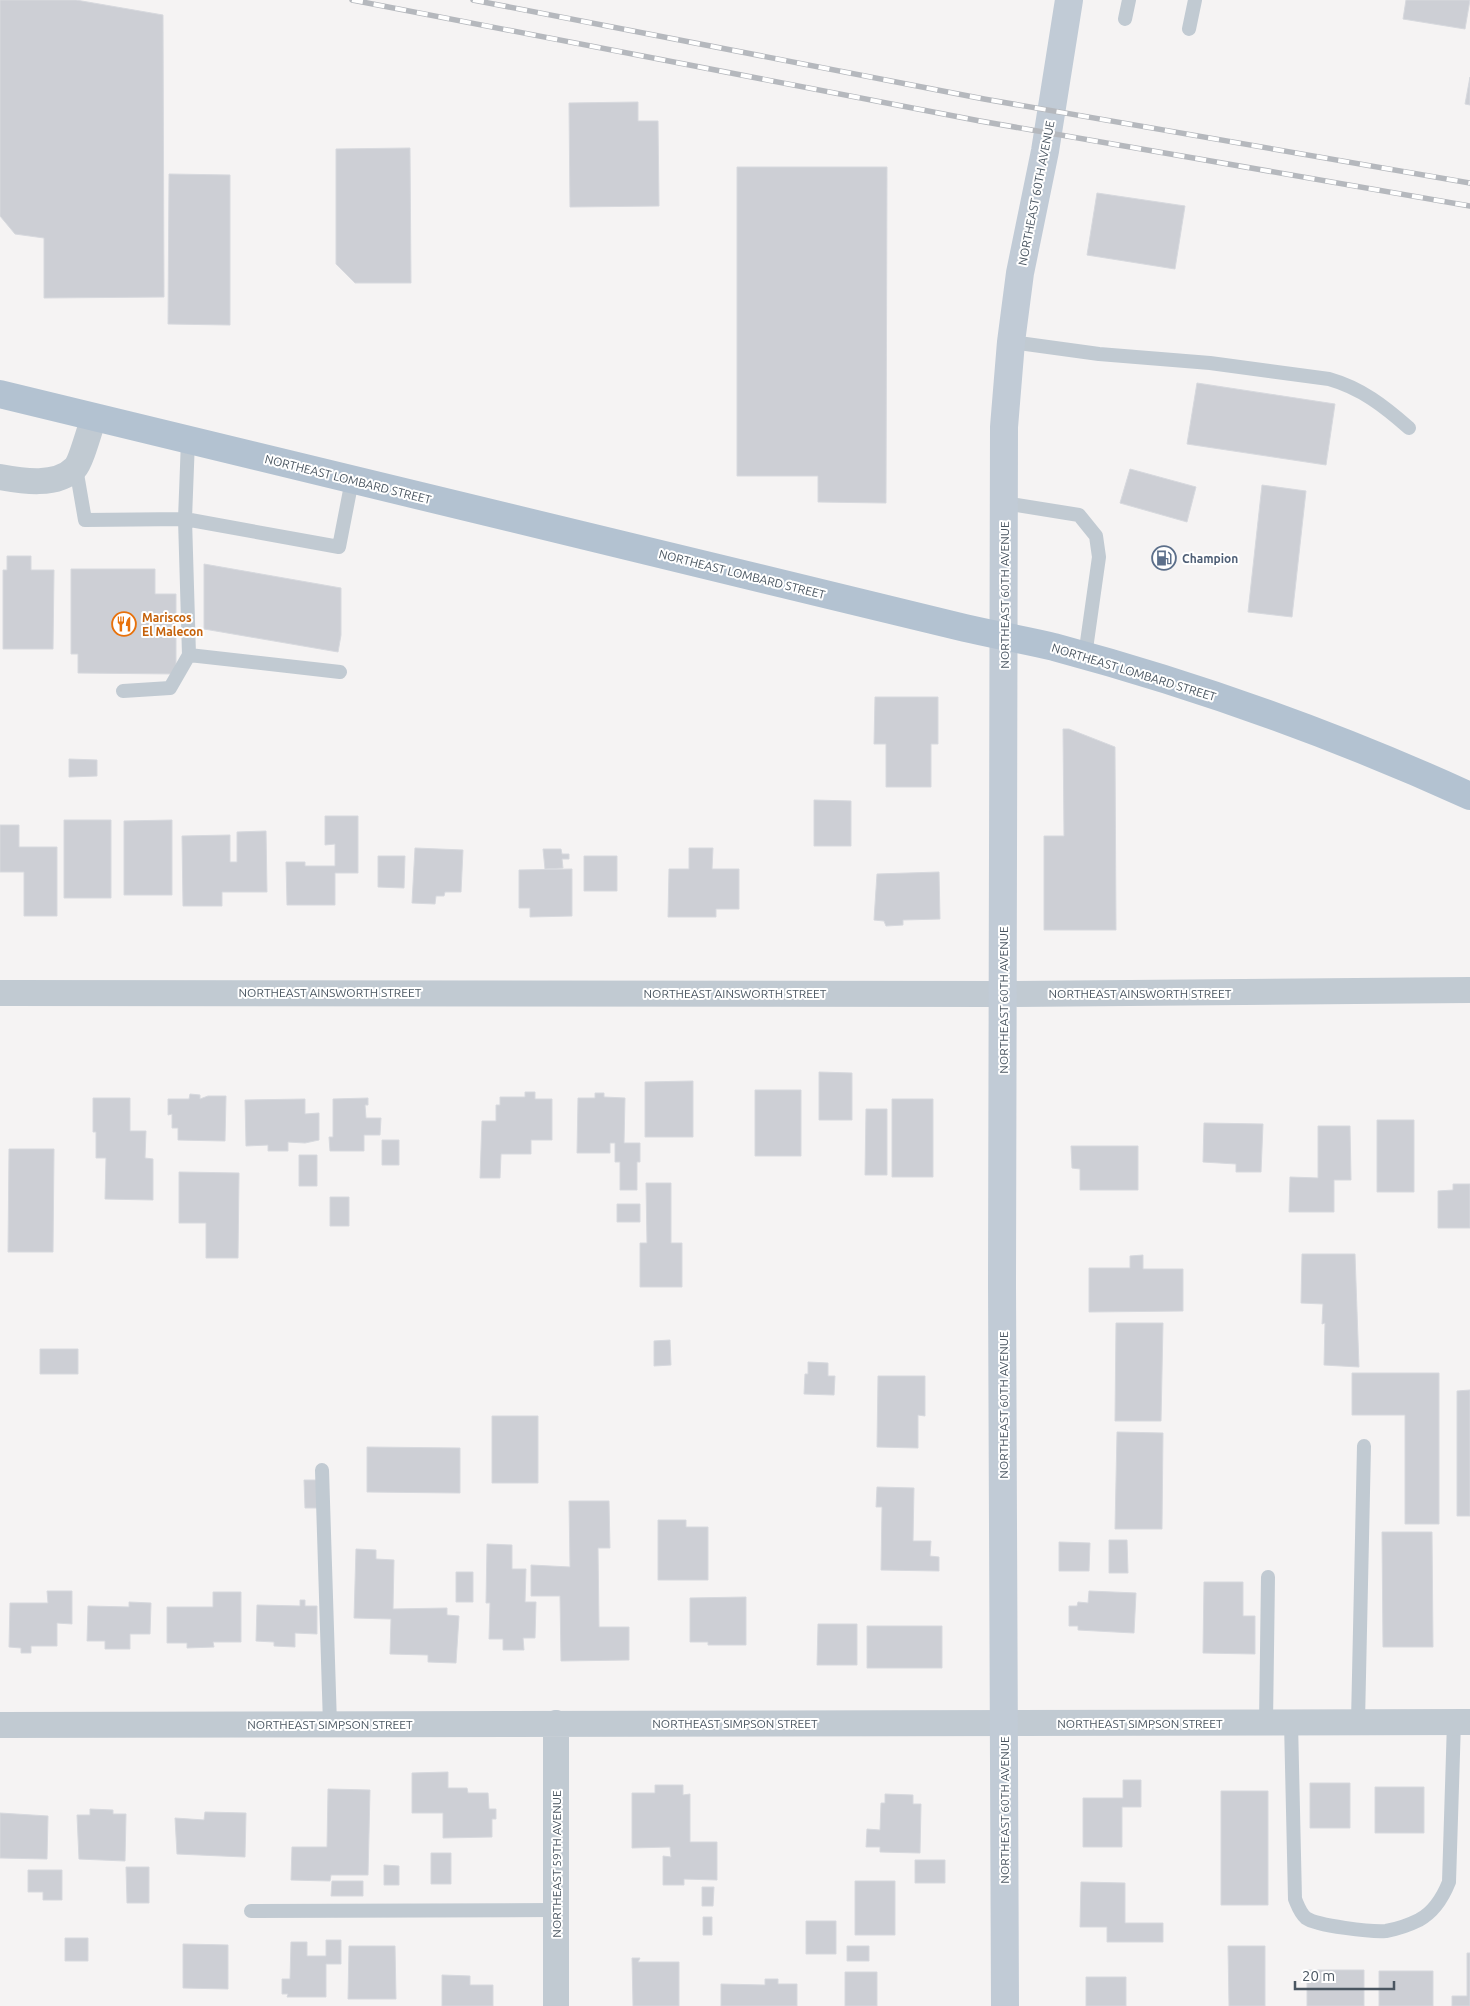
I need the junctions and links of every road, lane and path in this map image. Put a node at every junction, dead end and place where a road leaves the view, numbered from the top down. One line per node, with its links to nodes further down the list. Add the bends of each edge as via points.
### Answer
1 (1069, 0): 6 (street, NORTHEAST 60TH AVENUE, via 1045,151 1020,273)
2 (1128, 0): 4 (lane)
3 (1195, 0): 5 (lane)
4 (1125, 19)
5 (1189, 29)
6 (1011, 342): 9 (lane, via 1328,379 1377,400); 14 (street, NORTHEAST 60TH AVENUE, via 1004,427)
7 (0, 394): 8 (main road, NORTHEAST LOMBARD STREET)
8 (94, 418): 10 (main road, NORTHEAST LOMBARD STREET); 11 (street)
9 (1409, 428)
10 (188, 440): 13 (main road, NORTHEAST LOMBARD STREET); 15 (lane)
11 (76, 468): 12 (street, via 62,478 39,481); 15 (lane, via 85,520)
12 (0, 476)
13 (352, 480): 15 (lane, via 339,547); 16 (main road, NORTHEAST LOMBARD STREET)
14 (1004, 503): 16 (street, NORTHEAST 60TH AVENUE); 18 (lane, via 1079,515 1096,536 1099,557)
15 (185, 519): 17 (lane)
16 (1003, 636): 18 (main road, NORTHEAST LOMBARD STREET); 24 (street, NORTHEAST 60TH AVENUE)
17 (189, 655): 19 (lane); 20 (lane, via 170,688)
18 (1085, 656): 21 (main road, NORTHEAST LOMBARD STREET, via 1291,722)
19 (340, 672)
20 (123, 691)
21 (1470, 796)
22 (1470, 990): 24 (street, NORTHEAST AINSWORTH STREET)
23 (0, 993): 24 (street, NORTHEAST AINSWORTH STREET)
24 (1003, 994): 28 (street, NORTHEAST 60TH AVENUE)
25 (1364, 1446): 29 (lane)
26 (322, 1470): 33 (lane)
27 (1268, 1577): 32 (lane)
28 (1004, 1722): 31 (street, NORTHEAST SIMPSON STREET); 32 (street, NORTHEAST SIMPSON STREET); 38 (street, NORTHEAST 60TH AVENUE)
29 (1358, 1722): 30 (street, NORTHEAST SIMPSON STREET); 32 (street, NORTHEAST SIMPSON STREET)
30 (1462, 1722): 32 (lane, via 1449,1882 1444,1896 1420,1919 1384,1931 1315,1923 1300,1912 1295,1899)
31 (556, 1723): 33 (street, NORTHEAST SIMPSON STREET); 35 (street, NORTHEAST 59TH AVENUE)
32 (1278, 1723)
33 (330, 1724): 34 (street, NORTHEAST SIMPSON STREET)
34 (0, 1725)
35 (556, 1910): 36 (lane); 37 (street, NORTHEAST 59TH AVENUE)
36 (251, 1911)
37 (556, 2006)
38 (1004, 2006)

